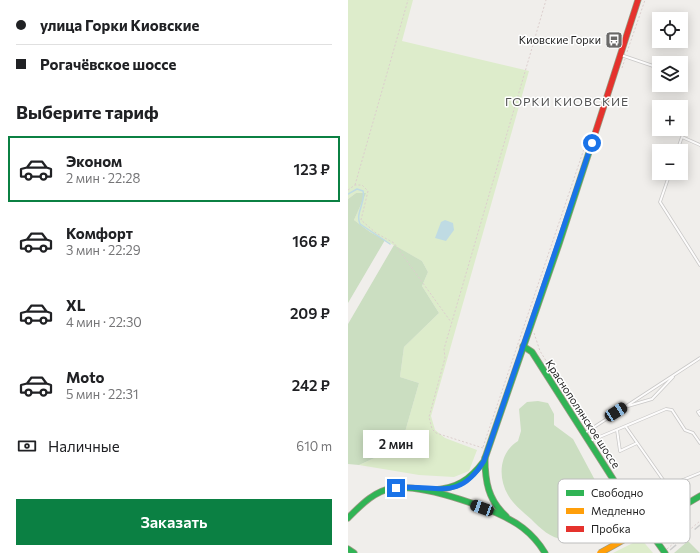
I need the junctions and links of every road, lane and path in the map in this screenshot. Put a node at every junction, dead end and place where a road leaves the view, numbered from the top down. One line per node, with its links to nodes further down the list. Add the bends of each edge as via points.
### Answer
1 (408, 0): 12 (path)
2 (546, 0): 15 (path)
3 (638, 0): 5 (main road)
4 (645, 0): 5 (path)
5 (623, 56): 6 (lane); 7 (path); 17 (main road)
6 (652, 66)
7 (621, 71)
8 (586, 142): 29 (path)
9 (680, 144): 10 (lane, via 682,137)
10 (700, 145)
11 (668, 180): 14 (lane, via 660,202)
12 (355, 185): 13 (path); 15 (path, via 362,185 368,191 361,220 376,233 394,243)
13 (348, 190)
14 (700, 265)
15 (452, 323): 29 (path, via 429,417 430,424 436,433)
16 (535, 328): 25 (path, via 534,334 540,351)
17 (523, 346): 25 (main road, Краснополянское шоссе, via 532,352); 29 (main road)
18 (700, 358): 19 (lane)
19 (676, 373): 20 (lane); 20 (lane, via 652,399)
20 (625, 407): 25 (lane)
21 (700, 411): 22 (lane)
22 (700, 415)
23 (626, 427): 24 (lane); 27 (lane); 28 (lane, via 666,409 672,410 685,430 693,433)
24 (617, 430): 26 (lane); 27 (lane, via 620,451)
25 (586, 432): 26 (main road, Краснополянское шоссе)
26 (589, 442): 32 (main road, Краснополянское шоссе)
27 (637, 443): 33 (lane)
28 (700, 443)
29 (485, 448): 30 (main road)
30 (486, 456): 35 (main road, via 477,472 460,485 451,489); 40 (main road, via 485,474 489,495 498,510)
31 (700, 472): 34 (lane)
32 (613, 479)
33 (662, 479)
34 (684, 479)
35 (431, 490): 38 (main road, via 396,488 375,495); 40 (main road)
36 (700, 496): 37 (main road, bridge)
37 (690, 502)
38 (362, 503): 39 (main road); 41 (main road)
39 (348, 510)
40 (507, 517): 50 (main road, via 527,529)
41 (348, 518)
42 (700, 520): 43 (path)
43 (690, 529)
44 (618, 543): 51 (main road, bridge)
45 (659, 543): 48 (main road, Краснополянское шоссе)
46 (676, 543): 48 (path)
47 (348, 549): 49 (main road)
48 (666, 552)
49 (354, 553)
50 (545, 553)
51 (600, 553)

